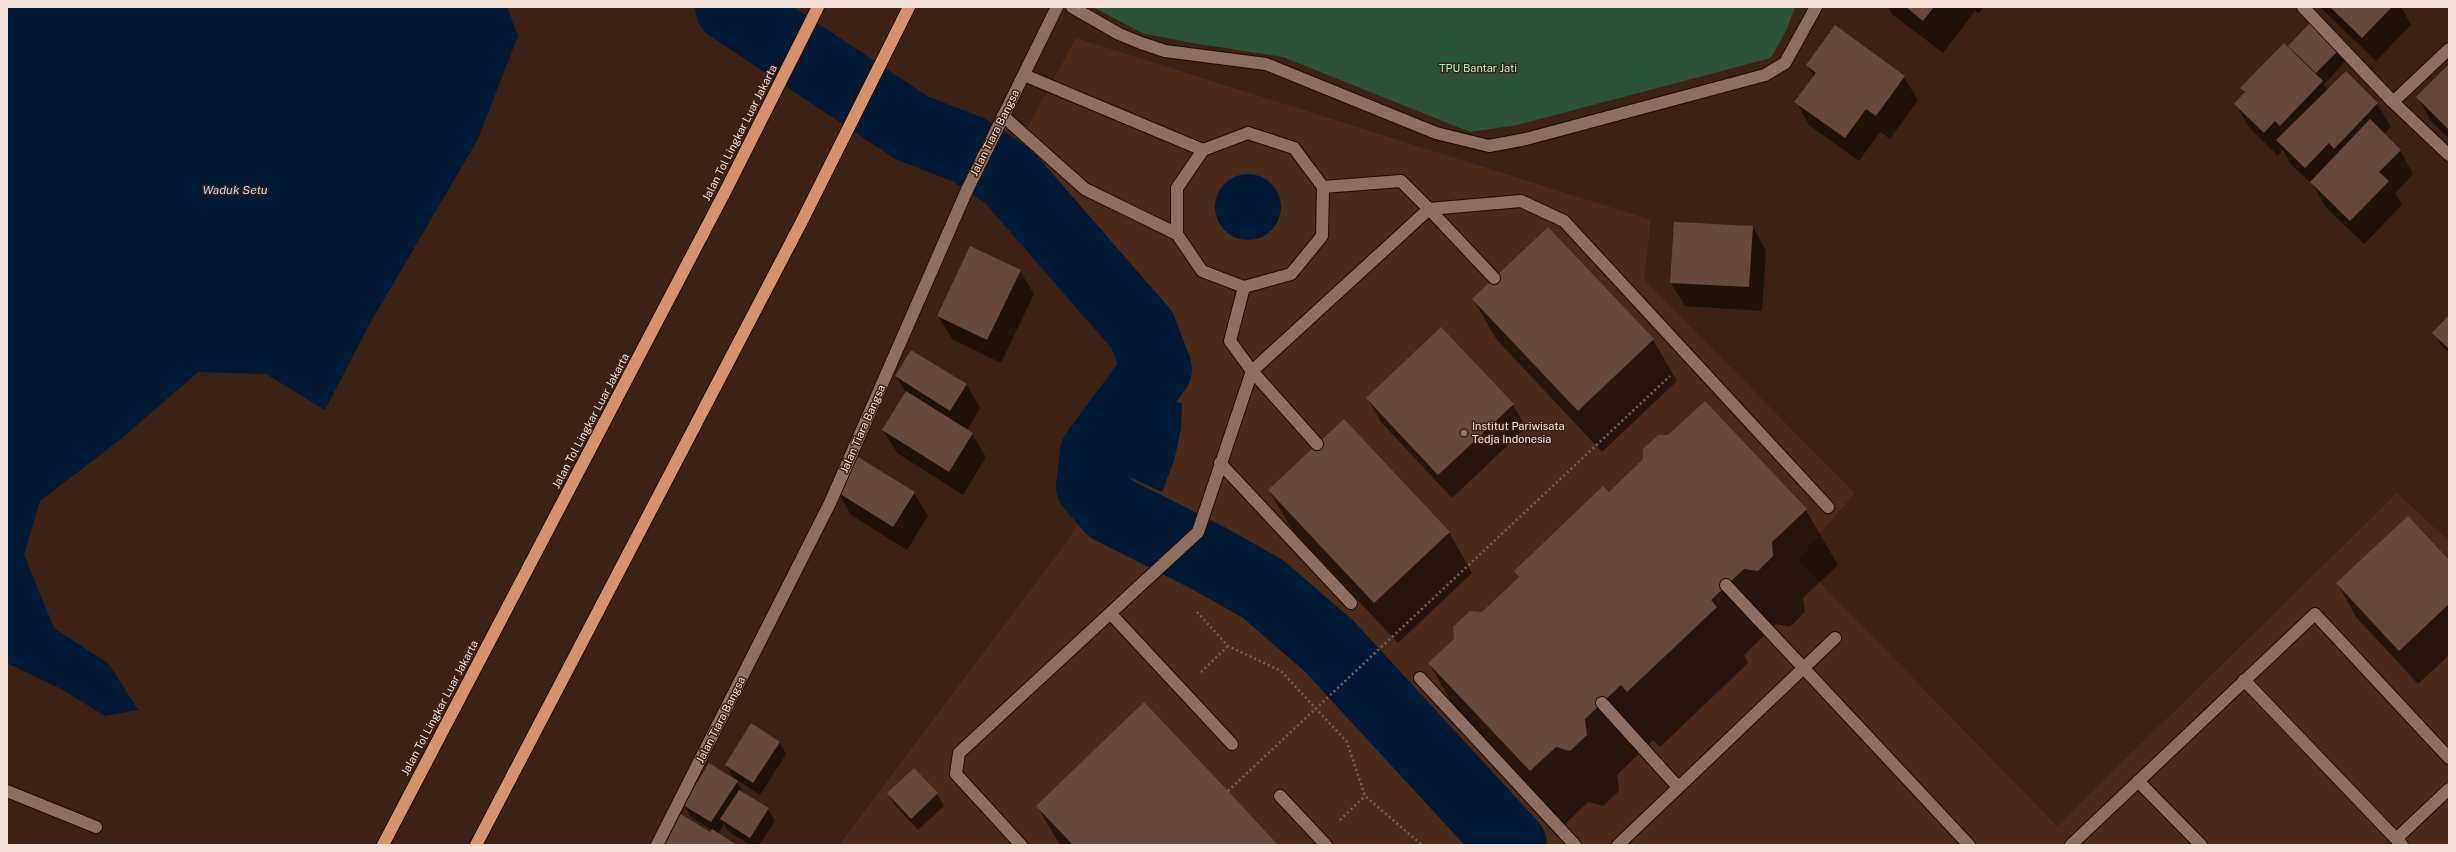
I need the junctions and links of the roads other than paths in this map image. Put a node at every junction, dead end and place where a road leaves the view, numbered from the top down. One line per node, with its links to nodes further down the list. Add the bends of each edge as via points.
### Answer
1 (818, 7): 40 (highway, Jalan Tol Lingkar Luar Jakarta, via 727,188)
2 (909, 7): 41 (highway, via 802,222)
3 (1057, 7): 8 (street, Jalan Tiara Bangsa)
4 (1072, 7): 5 (street, via 1119,34 1164,51 1266,64 1436,133 1490,146 1765,75 1785,64)
5 (1816, 7)
6 (2303, 7): 9 (street)
7 (2449, 49): 9 (street)
8 (1024, 75): 10 (street, Jalan Tiara Bangsa); 11 (street)
9 (2393, 102): 12 (street)
10 (1003, 116): 15 (street, via 1085,189); 42 (street, Jalan Tiara Bangsa, via 967,190 830,502)
11 (1203, 150): 13 (street, via 1248,134 1294,148); 15 (street, via 1177,188)
12 (2449, 155)
13 (1323, 187): 14 (street, via 1401,181); 17 (street, via 1322,236 1291,274)
14 (1429, 209): 16 (street); 18 (street); 21 (street, via 1521,201 1564,221)
15 (1177, 234): 17 (street, via 1202,271)
16 (1494, 278)
17 (1244, 287): 18 (street, via 1230,341)
18 (1252, 371): 19 (street); 20 (street)
19 (1317, 444)
20 (1220, 463): 23 (street); 24 (street, via 1198,532)
21 (1828, 507)
22 (1726, 585): 26 (street)
23 (1351, 603)
24 (1111, 614): 30 (street); 43 (street, via 959,753 956,774)
25 (1835, 638): 26 (street)
26 (1804, 668): 33 (street); 46 (street)
27 (1420, 678): 44 (street)
28 (2244, 680): 31 (street, via 2315,614); 32 (street); 39 (street)
29 (1602, 703): 33 (street)
30 (1232, 744)
31 (2449, 758)
32 (2138, 781): 47 (street); 48 (street)
33 (1678, 787): 45 (street)
34 (2449, 789): 39 (street)
35 (7, 791): 37 (street)
36 (1280, 796): 38 (street)
37 (96, 827)
38 (1323, 842)
39 (2399, 842)
40 (383, 845)
41 (476, 845)
42 (657, 845)
43 (1021, 845)
44 (1575, 845)
45 (1618, 845)
46 (1969, 845)
47 (2071, 845)
48 (2201, 845)

